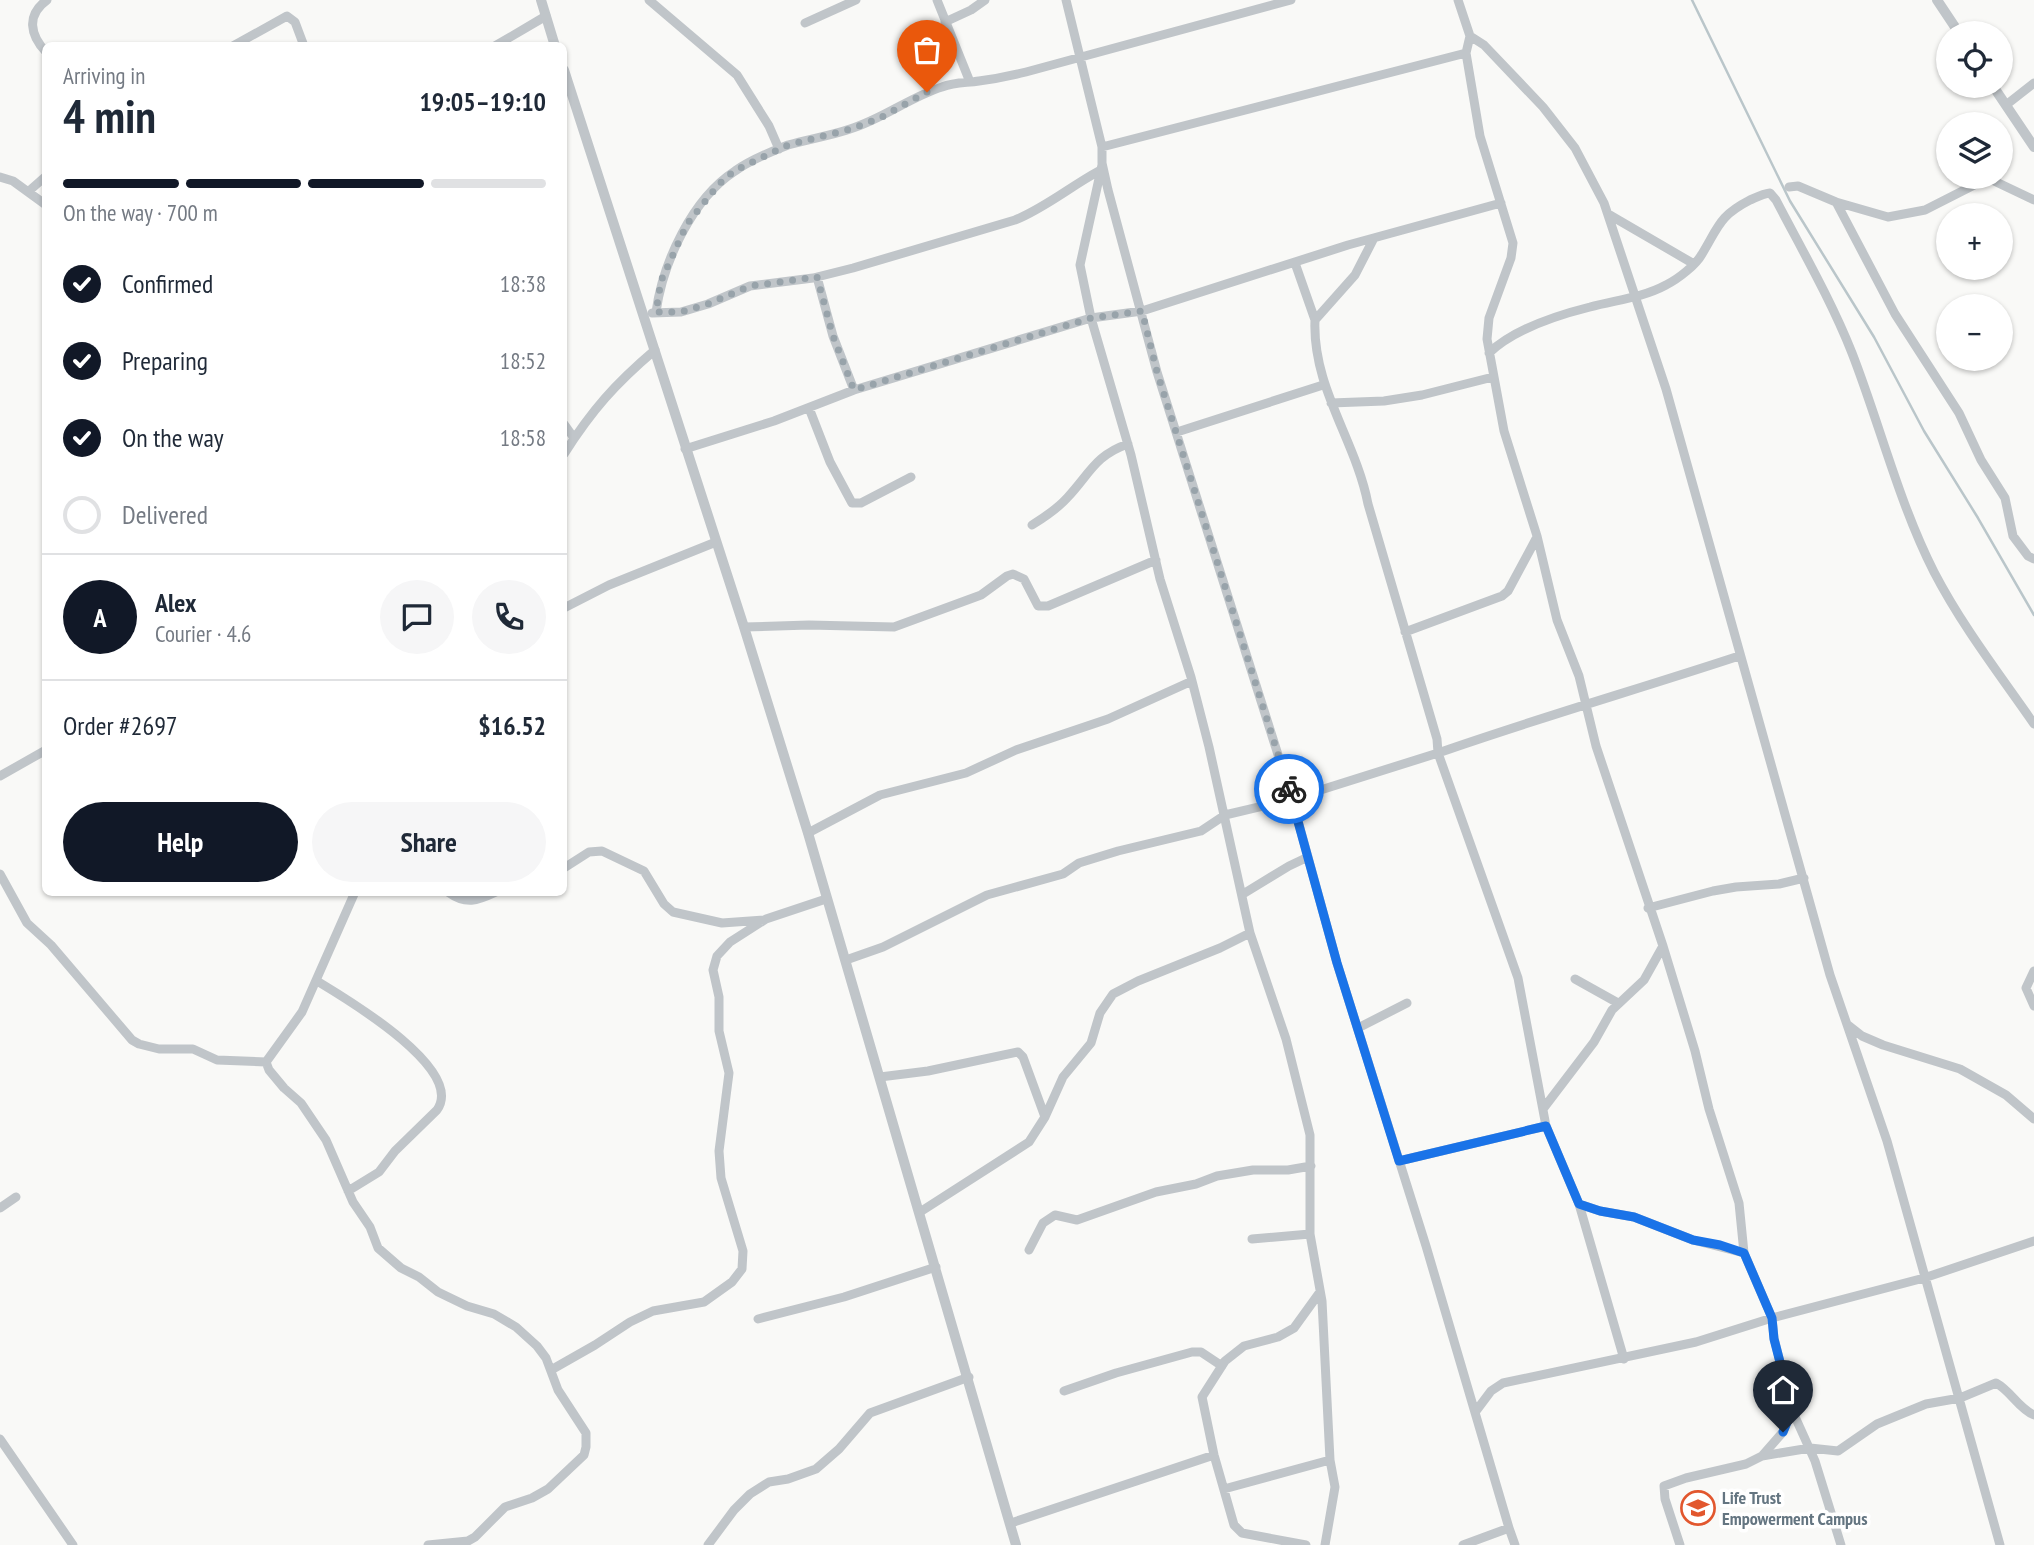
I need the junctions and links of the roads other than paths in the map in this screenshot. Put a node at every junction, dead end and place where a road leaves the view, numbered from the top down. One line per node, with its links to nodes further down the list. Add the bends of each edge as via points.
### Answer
1 (47, 0): 21 (street, via 33,17)
2 (649, 0): 31 (street, via 737,75)
3 (856, 0): 15 (street)
4 (937, 0): 14 (street)
5 (985, 0): 14 (street)
6 (1066, 0): 23 (street)
7 (1291, 0): 11 (street)
8 (1458, 0): 16 (street)
9 (1937, 0): 13 (street)
10 (543, 1): 12 (street)
11 (1278, 2): 23 (street)
12 (546, 16): 19 (street); 20 (street)
13 (1951, 21)
14 (945, 22): 25 (street)
15 (805, 23)
16 (1470, 36): 22 (street); 41 (street, via 1543,107 1575,148)
17 (240, 42): 18 (street, via 287,16 295,22)
18 (302, 42)
19 (502, 42)
20 (554, 42)
21 (42, 48)
22 (1465, 53): 29 (street); 40 (street, via 1480,136)
23 (1080, 56): 25 (street, via 1007,77); 29 (street)
24 (567, 80): 49 (street)
25 (970, 82): 31 (street, via 943,86 880,118)
26 (2034, 83): 28 (street)
27 (2001, 98): 28 (street)
28 (2006, 105): 30 (street)
29 (1102, 146): 32 (street)
30 (2034, 148)
31 (779, 149): 48 (street, via 734,171 695,213 661,281)
32 (1101, 167): 45 (street, via 1015,220); 47 (street); 50 (street, via 1080,265)
33 (0, 176): 36 (street)
34 (42, 180): 36 (street)
35 (1789, 187): 39 (street, via 1798,186)
36 (29, 191): 38 (street)
37 (2034, 200): 39 (street, via 1986,179 1910,214 1888,217)
38 (42, 202)
39 (1836, 202): 69 (street, via 1895,314 1959,413 1980,460 2005,498 2013,536)
40 (1501, 203): 42 (street); 53 (street, via 1513,249 1489,318)
41 (1608, 214): 44 (street); 46 (street)
42 (1374, 238): 43 (street); 51 (street, via 1355,275)
43 (1295, 263): 47 (street); 51 (street)
44 (1694, 264): 46 (street, via 1668,285); 77 (street, via 1732,209 1763,194 1770,193 1776,200 1851,349 1917,536 1935,573)
45 (817, 277): 48 (street, via 750,286 681,312); 56 (street)
46 (1635, 297): 53 (street, via 1588,307 1524,331 1503,340); 74 (street, via 1666,389)
47 (1142, 311): 50 (street); 60 (street)
48 (656, 312): 49 (street)
49 (644, 316): 52 (street)
50 (1091, 318): 56 (street); 62 (street)
51 (1315, 320): 55 (street)
52 (654, 350): 61 (street, via 619,381); 64 (street)
53 (1489, 353): 54 (street)
54 (1493, 377): 57 (street, via 1422,395); 67 (street, via 1504,431)
55 (1323, 385): 57 (street); 60 (street)
56 (854, 390): 58 (street)
57 (1331, 403): 73 (street, via 1363,481)
58 (809, 408): 64 (street); 65 (street, via 852,503 861,503)
59 (567, 428): 61 (street)
60 (1177, 432): 81 (street)
61 (574, 438): 63 (street)
62 (1128, 444): 66 (street, via 1095,463 1066,499); 70 (street)
63 (567, 449)
64 (685, 449): 68 (street)
65 (911, 477)
66 (1032, 525)
67 (1537, 536): 73 (street, via 1503,596); 76 (street)
68 (716, 542): 71 (street); 72 (street)
69 (2034, 559)
70 (1156, 560): 72 (street, via 1048,606 1038,606 1024,579 1013,574 981,595 894,627); 75 (street)
71 (567, 606)
72 (744, 627): 83 (street)
73 (1405, 632): 78 (street)
74 (1740, 656): 76 (street); 87 (street)
75 (1192, 681): 82 (street); 83 (street, via 1147,704 1016,750 966,773 880,795)
76 (1585, 707): 78 (street); 93 (street)
77 (2034, 724)
78 (1438, 753): 81 (street); 110 (street, via 1518,978)
79 (42, 755): 80 (street)
80 (0, 776)
81 (1292, 799): 82 (street); 84 (street)
82 (1225, 815): 88 (street); 97 (street, via 1201,831 1118,850 1079,863 1063,874 988,895 883,947)
83 (808, 833): 92 (street)
84 (1308, 857): 88 (street); 105 (street)
85 (567, 866): 94 (street, via 589,852 602,851 644,871 673,912 722,923)
86 (0, 874): 106 (street, via 27,923 132,1040 159,1049 193,1049 217,1060)
87 (1804, 878): 93 (street, via 1713,891); 104 (street)
88 (1243, 894): 95 (street)
89 (353, 896): 100 (street)
90 (455, 896): 91 (street, via 466,902)
91 (488, 896)
92 (826, 899): 94 (street); 97 (street)
93 (1648, 908): 96 (street)
94 (766, 919): 133 (street, via 730,942 717,956 713,970 729,1073 719,1151 743,1251 742,1269 704,1302 653,1311 630,1321)
95 (1250, 933): 111 (street, via 1109,998 1091,1043 1063,1077); 115 (street, via 1302,1102)
96 (1663, 946): 102 (street, via 1644,980); 125 (street, via 1739,1203)
97 (846, 960): 107 (street)
98 (2034, 971): 103 (street, via 2026,988)
99 (1575, 979): 102 (street)
100 (317, 981): 106 (street, via 302,1012); 116 (street, via 414,1049 442,1097 437,1110 379,1172)
101 (1407, 1003): 105 (street)
102 (1618, 1003): 110 (street)
103 (2034, 1006)
104 (1847, 1024): 109 (street, via 1862,1037 1960,1069); 127 (street, via 1887,1141)
105 (1357, 1028): 114 (street)
106 (266, 1062): 116 (street, via 326,1140)
107 (880, 1077): 111 (street, via 1018,1052); 120 (street)
108 (2034, 1104): 109 (street)
109 (2021, 1108): 112 (street)
110 (1543, 1109): 113 (street)
111 (1045, 1117): 120 (street, via 1029,1142)
112 (2034, 1119)
113 (1546, 1126): 114 (street); 118 (street)
114 (1399, 1161): 138 (street)
115 (1311, 1166): 121 (street); 124 (street, via 1217,1176 1077,1220 1055,1215 1042,1223)
116 (348, 1191): 133 (street, via 378,1248 438,1292 516,1326 547,1358)
117 (16, 1197): 119 (street)
118 (1579, 1204): 125 (street); 131 (street)
119 (0, 1208)
120 (920, 1212): 126 (street)
121 (1310, 1234): 122 (street); 128 (street)
122 (1252, 1239)
123 (2034, 1241): 127 (street)
124 (1029, 1250)
125 (1744, 1253): 129 (street)
126 (936, 1267): 130 (street); 134 (street)
127 (1924, 1278): 129 (street); 136 (street)
128 (1320, 1293): 132 (street, via 1294,1328 1244,1346); 144 (street)
129 (1772, 1318): 131 (street); 137 (street, via 1781,1366 1790,1380)
130 (758, 1319)
131 (1624, 1359): 138 (street, via 1503,1383)
132 (1222, 1366): 135 (street, via 1201,1352 1192,1352); 142 (street, via 1202,1397)
133 (551, 1370): 149 (street, via 558,1390 586,1433 584,1455 548,1489 505,1507 475,1537)
134 (969, 1377): 146 (street); 150 (street, via 870,1413 816,1469 769,1482 750,1494)
135 (1064, 1391)
136 (1960, 1398): 139 (street, via 1996,1383); 141 (street, via 1926,1404 1877,1424 1838,1451); 158 (street)
137 (1792, 1410): 141 (street); 143 (street, via 1783,1432)
138 (1475, 1411): 147 (street)
139 (2034, 1415)
140 (0, 1439): 148 (street)
141 (1810, 1448): 143 (street); 157 (street)
142 (1214, 1455): 145 (street); 146 (street)
143 (1762, 1455): 156 (street, via 1746,1464 1664,1486)
144 (1330, 1460): 145 (street); 153 (street, via 1335,1487)
145 (1224, 1489): 152 (street, via 1237,1530)
146 (1011, 1522): 151 (street)
147 (1510, 1528): 154 (street); 155 (street)
148 (73, 1545)
149 (428, 1545)
150 (708, 1545)
151 (1016, 1545)
152 (1306, 1545)
153 (1325, 1545)
154 (1463, 1545)
155 (1515, 1545)
156 (1680, 1545)
157 (1841, 1545)
158 (2000, 1545)

